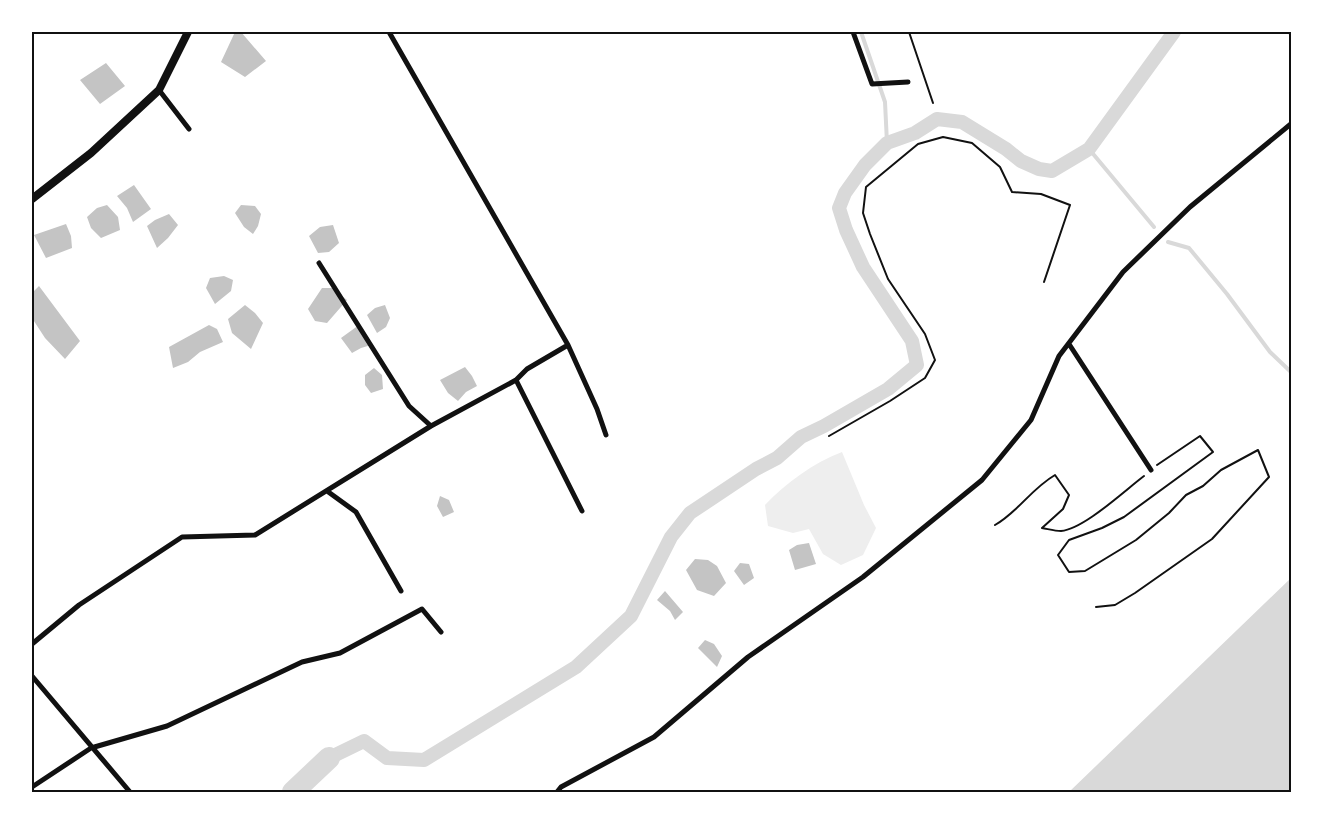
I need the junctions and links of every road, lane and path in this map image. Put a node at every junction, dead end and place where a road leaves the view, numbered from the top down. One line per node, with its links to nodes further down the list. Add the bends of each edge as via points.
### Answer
1 (189, 32): 6 (main road)
2 (389, 32): 14 (street)
3 (853, 32): 5 (street, via 872,84)
4 (909, 32): 7 (path)
5 (908, 82)
6 (159, 90): 9 (street); 10 (main road, via 91,153)
7 (933, 103)
8 (1292, 123): 13 (street, via 1190,207 1123,272)
9 (189, 129)
10 (32, 199)
11 (319, 263): 16 (street, via 409,406)
12 (1044, 282): 18 (path, via 1070,206 1041,194 1012,192 1000,167 972,143 943,137 918,144 866,187 863,213 888,279 925,334 935,360 924,378)
13 (1069, 344): 19 (street); 31 (street, via 1059,356 1031,420 982,480 863,577 748,657 654,737)
14 (568, 345): 15 (street); 17 (street)
15 (516, 380): 16 (street); 21 (street)
16 (431, 426): 20 (street)
17 (606, 435)
18 (829, 436)
19 (1151, 470): 22 (path, via 1097,514 1074,527 1061,531 1042,528 1063,509 1069,495 1055,475); 24 (path, via 1200,436 1214,452 1124,517 1069,540 1058,555 1069,572 1085,571 1136,540 1186,495 1258,450 1269,477 1212,539 1115,605)
20 (327, 491): 23 (street, via 356,512); 26 (street, via 255,535 182,537 79,605)
21 (582, 511)
22 (995, 525)
23 (401, 591)
24 (1096, 607)
25 (441, 632): 28 (street, via 422,609 340,653 302,662 167,726)
26 (32, 644)
27 (32, 676): 28 (street)
28 (92, 748): 29 (street); 30 (street)
29 (32, 787)
30 (130, 792)
31 (557, 792)

